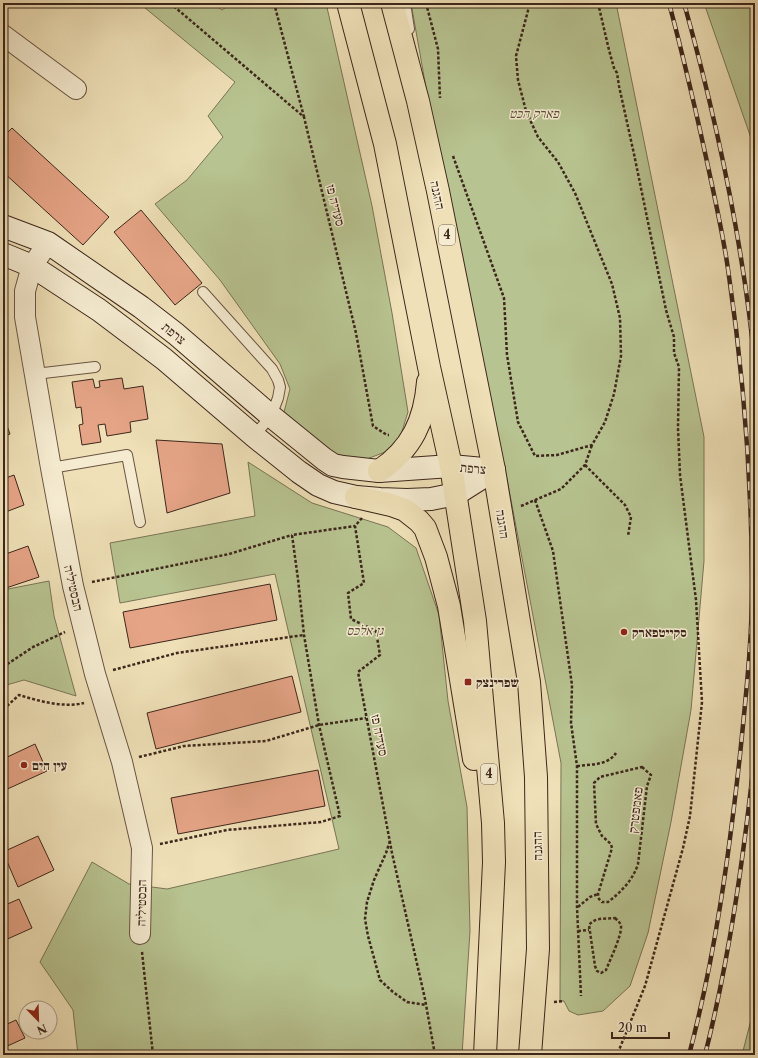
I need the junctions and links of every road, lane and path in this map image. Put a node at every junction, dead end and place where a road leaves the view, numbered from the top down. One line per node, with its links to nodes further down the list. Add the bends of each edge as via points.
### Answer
1 (170, 3): 13 (path)
2 (274, 3): 13 (path)
3 (348, 3): 21 (highway, 4, via 385,144)
4 (392, 3): 11 (highway, ההגנה / 4)
5 (405, 3): 11 (lane)
6 (426, 3): 12 (path, via 438,48)
7 (530, 3): 26 (path, via 516,56 518,80 526,111 538,137 558,162 575,192 612,284 620,318 620,356 614,394 605,422)
8 (598, 3): 67 (path, via 617,73 666,310 674,337 674,353 679,367 680,475 696,600 702,702 690,816 683,848 644,986)
9 (3, 35): 10 (street)
10 (76, 89)
11 (418, 101): 30 (highway, ההגנה / 4)
12 (440, 102)
13 (304, 117): 24 (path, סעדיה פז, via 356,333 373,426 387,435 409,430)
14 (452, 154): 26 (path, via 504,298 506,355 518,422 535,456 557,455)
15 (3, 226): 16 (street, צרפת)
16 (48, 243): 18 (street, הבסטיליה); 23 (street, צרפת, via 176,334)
17 (3, 254): 18 (street, צרפת)
18 (32, 266): 22 (street, הבסטיליה, via 25,291 25,317); 25 (street, צרפת, via 99,310 164,359)
19 (203, 292): 23 (lane, via 275,374 280,387)
20 (95, 367): 22 (lane)
21 (429, 367): 24 (highway, via 426,402); 28 (highway, 4)
22 (36, 374): 29 (street, הבסטיליה)
23 (271, 416): 25 (lane); 31 (street, צרפת, via 333,464 343,468)
24 (414, 434): 31 (highway, via 392,461)
25 (254, 436): 33 (street, צרפת, via 318,484 334,492)
26 (592, 445): 27 (path)
27 (585, 465): 34 (path, via 561,488); 40 (path, via 625,505 631,518)
28 (451, 466): 30 (street, צרפת); 31 (street, צרפת); 32 (highway, 4)
29 (51, 468): 37 (lane, via 126,455); 41 (street, הבסטיליה)
30 (494, 470): 32 (street, צרפת); 35 (highway, ההגנה / 4)
31 (379, 471)
32 (456, 494): 33 (street, צרפת, via 407,500); 53 (highway, 4, via 475,621)
33 (356, 497): 53 (highway, via 405,510 425,528 449,606 477,777)
34 (535, 500): 35 (path); 52 (path, via 552,551 572,685 571,723)
35 (501, 511): 66 (highway, ההגנה / 4, via 528,682 536,777 538,949)
36 (363, 517): 38 (path)
37 (140, 522)
38 (355, 526): 39 (path); 48 (path, סעדיה פז, via 364,583 348,593 351,619 376,631 380,655 358,672)
39 (292, 535): 41 (path, via 229,554); 43 (path)
40 (628, 536)
41 (73, 586): 42 (street, הבסטיליה)
42 (82, 625): 44 (path, via 33,646); 45 (street, הבסטיליה)
43 (304, 635): 45 (path, via 177,653); 49 (path)
44 (3, 667)
45 (95, 674): 46 (street, הבסטיליה)
46 (102, 699): 47 (path, via 67,705 19,695); 51 (street, הבסטיליה)
47 (3, 709)
48 (366, 718): 49 (path); 54 (path, סעדיה פז)
49 (319, 725): 51 (path, via 266,741 184,746); 55 (path, via 340,816 321,822 227,830)
50 (616, 753): 52 (path, via 605,762)
51 (122, 762): 55 (street, הבסטיליה)
52 (577, 766): 57 (path)
53 (493, 824): 65 (highway, 4, via 493,906)
54 (390, 841): 62 (path, סעדיה פז); 62 (path, via 374,880 364,919 380,980 407,1002)
55 (142, 848): 60 (street, הבסטיליה)
56 (598, 894): 56 (path, פאמפטרק, via 602,902 608,902 636,873 647,786 651,775 642,767 600,777 594,783 596,824 602,836 612,844); 57 (path, via 590,897)
57 (578, 908): 59 (path)
58 (589, 930): 58 (path, via 592,921 615,918 621,927 606,970 601,973 595,966); 59 (path)
59 (578, 931): 61 (path)
60 (140, 934): 63 (path)
61 (581, 996)
62 (426, 1005): 64 (path, סעדיה פז)
63 (153, 1055)
64 (435, 1055)
65 (485, 1055)
66 (530, 1055)
67 (617, 1055)

